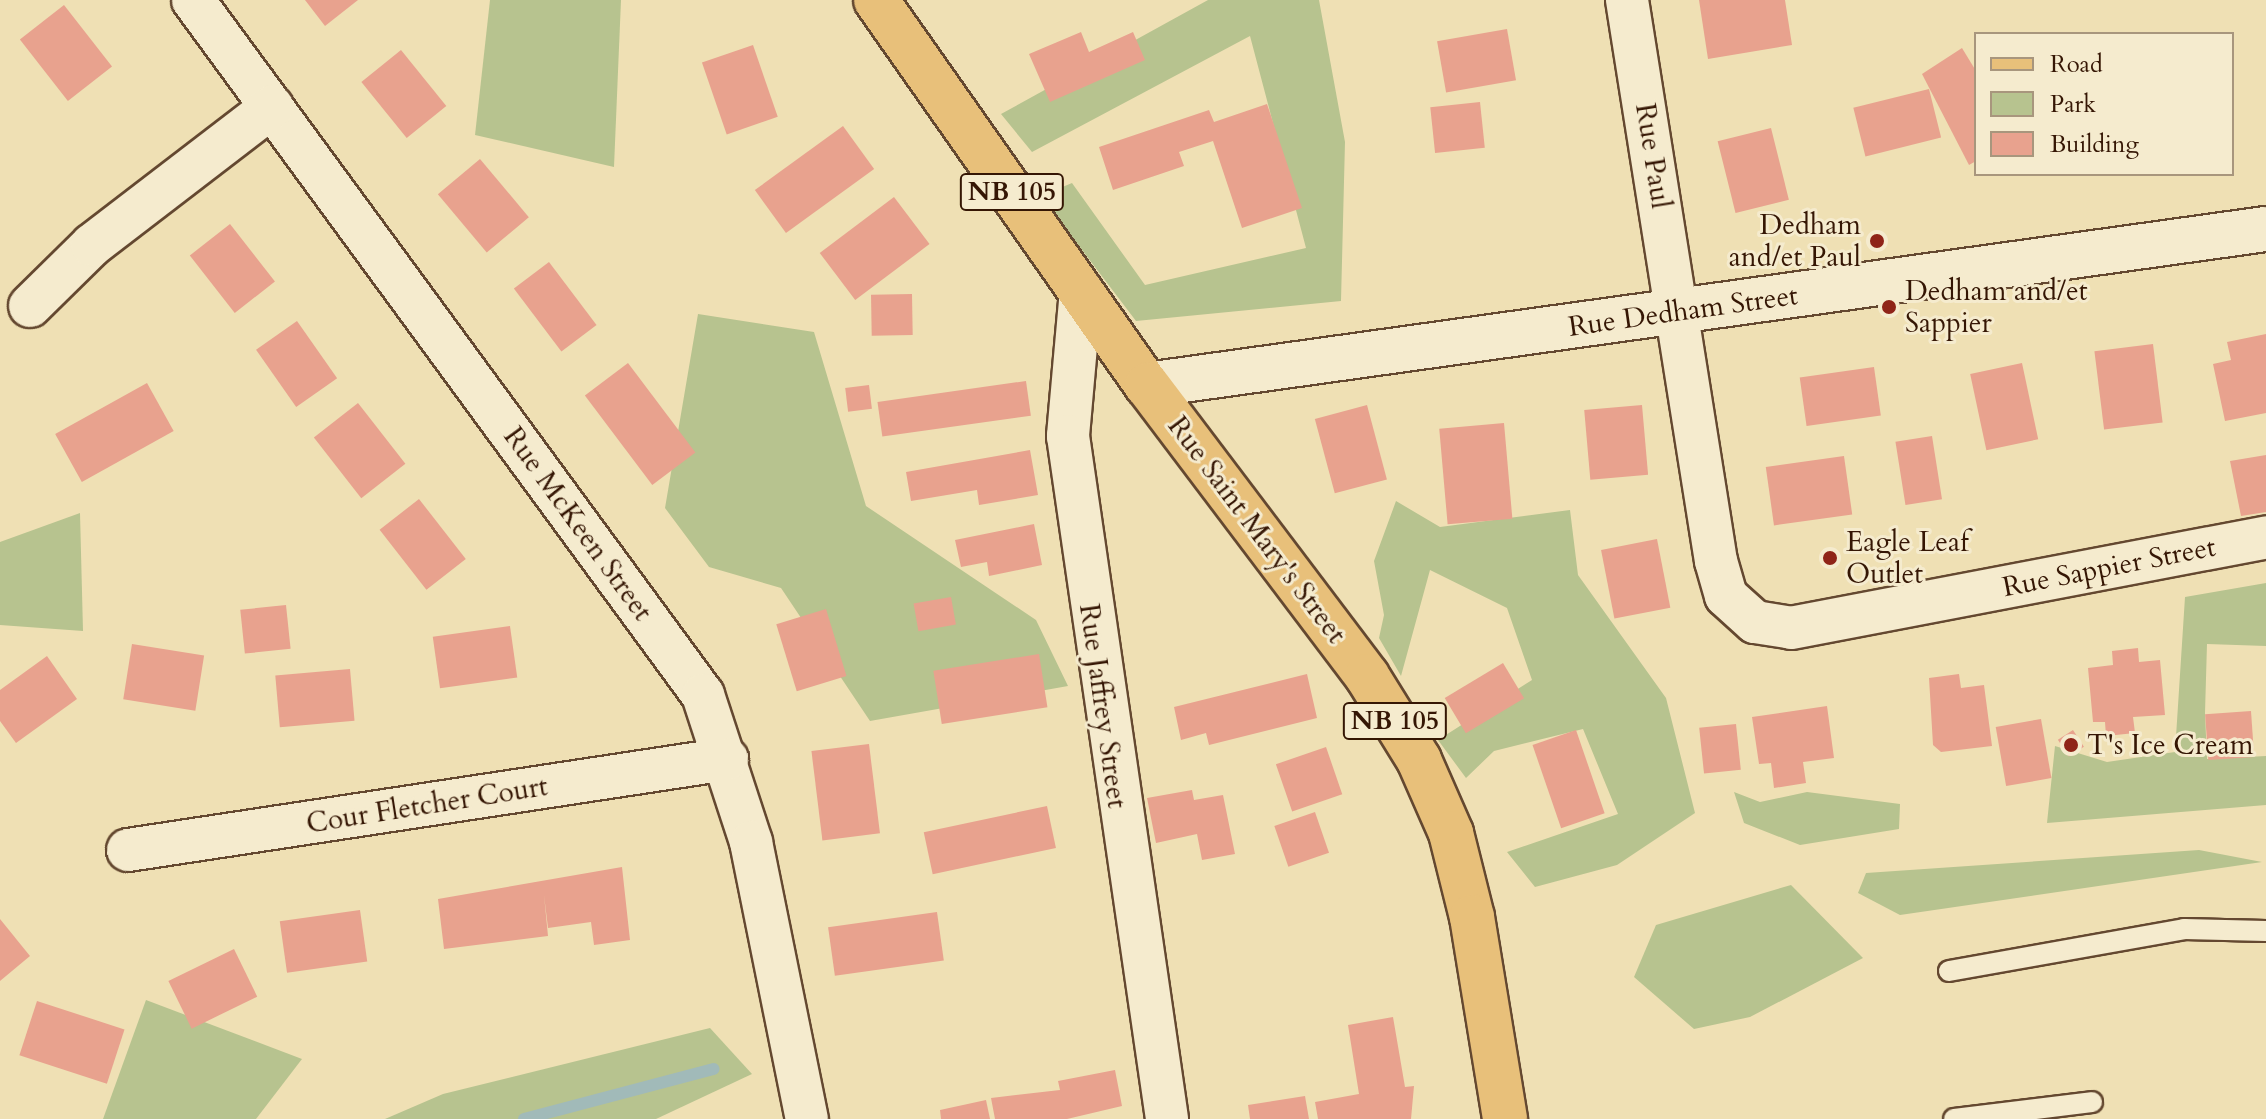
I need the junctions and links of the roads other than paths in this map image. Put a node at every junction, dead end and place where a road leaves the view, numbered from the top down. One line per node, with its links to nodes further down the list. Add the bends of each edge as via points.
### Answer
1 (193, 0): 4 (street, Rue McKeen Street)
2 (876, 0): 6 (main road, Rue Saint Mary's Street / NB 105)
3 (1627, 0): 8 (street, Rue Paul)
4 (272, 107): 7 (street, via 92,245); 11 (street, Rue McKeen Street, via 703,695)
5 (2266, 229): 8 (street, Rue Dedham Street)
6 (1081, 290): 9 (main road, Rue Saint Mary's Street / NB 105); 17 (street, Rue Jaffrey Street, via 1068,436)
7 (30, 306)
8 (1678, 311): 9 (street, Rue Dedham Street); 10 (street, Rue Sappier Street, via 1716,561 1726,596 1755,622 1791,628)
9 (1147, 385): 18 (main road, Rue Saint Mary's Street / NB 105, via 1367,676 1419,760 1451,833 1472,917)
10 (2266, 537)
11 (727, 759): 12 (street, Cour Fletcher Court); 16 (street, Rue McKeen Street)
12 (128, 850)
13 (2266, 931): 14 (lane, via 2184,929)
14 (1949, 971)
15 (2092, 1102): 19 (lane)
16 (807, 1119)
17 (1167, 1119)
18 (1505, 1119)
19 (1954, 1119)

